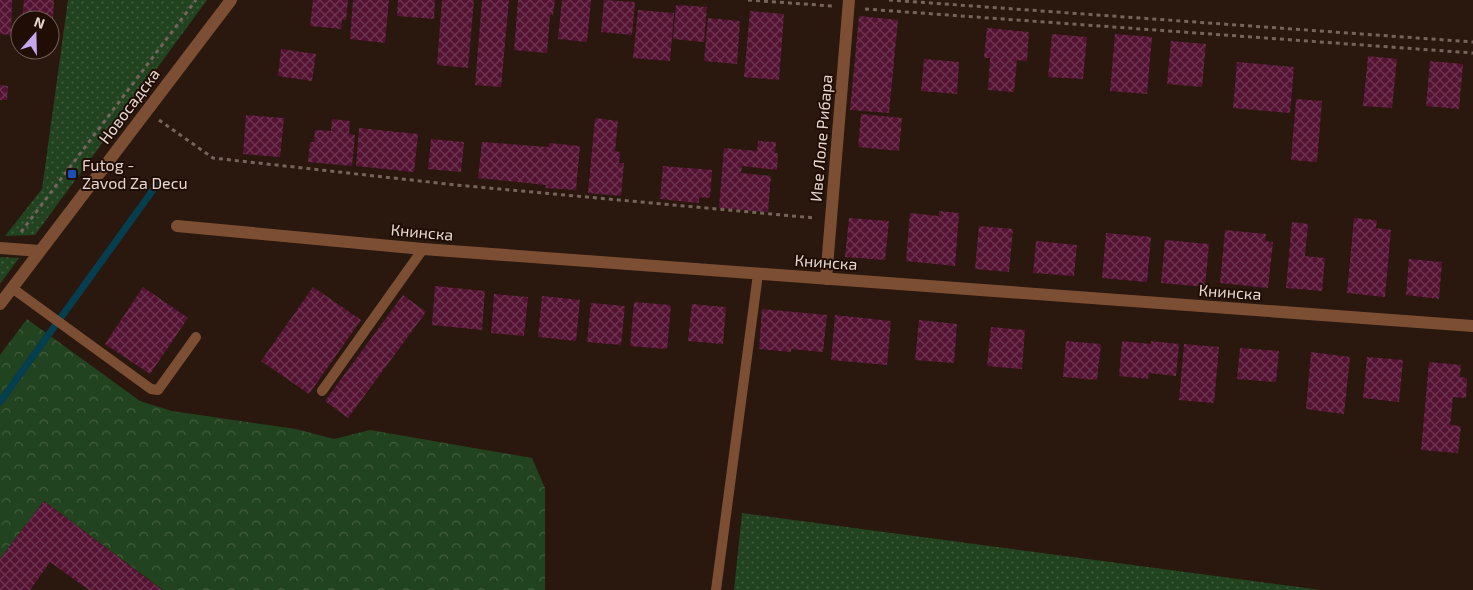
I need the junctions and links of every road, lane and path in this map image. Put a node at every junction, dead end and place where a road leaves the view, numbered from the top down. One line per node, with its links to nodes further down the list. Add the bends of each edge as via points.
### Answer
1 (196, 0): 11 (path)
2 (231, 0): 8 (street, Новосадска)
3 (748, 0): 5 (path)
4 (889, 0): 6 (path)
5 (849, 4): 7 (path); 9 (street, Иве Лоле Рибара)
6 (1473, 42)
7 (1473, 53)
8 (146, 111): 9 (path, via 213,158 456,185); 13 (street, Новосадска)
9 (831, 219): 15 (street, Иве Лоле Рибара)
10 (177, 226): 12 (street, Книнска)
11 (4, 248): 13 (street)
12 (424, 249): 14 (street, Книнска); 20 (lane)
13 (40, 251): 16 (street, Новосадска)
14 (758, 274): 15 (street, Книнска); 21 (lane)
15 (826, 278): 18 (street, Книнска)
16 (12, 288): 17 (street, Новосадска); 19 (lane, via 151,390 158,390)
17 (0, 304)
18 (1473, 326)
19 (196, 337)
20 (322, 391)
21 (716, 590)

